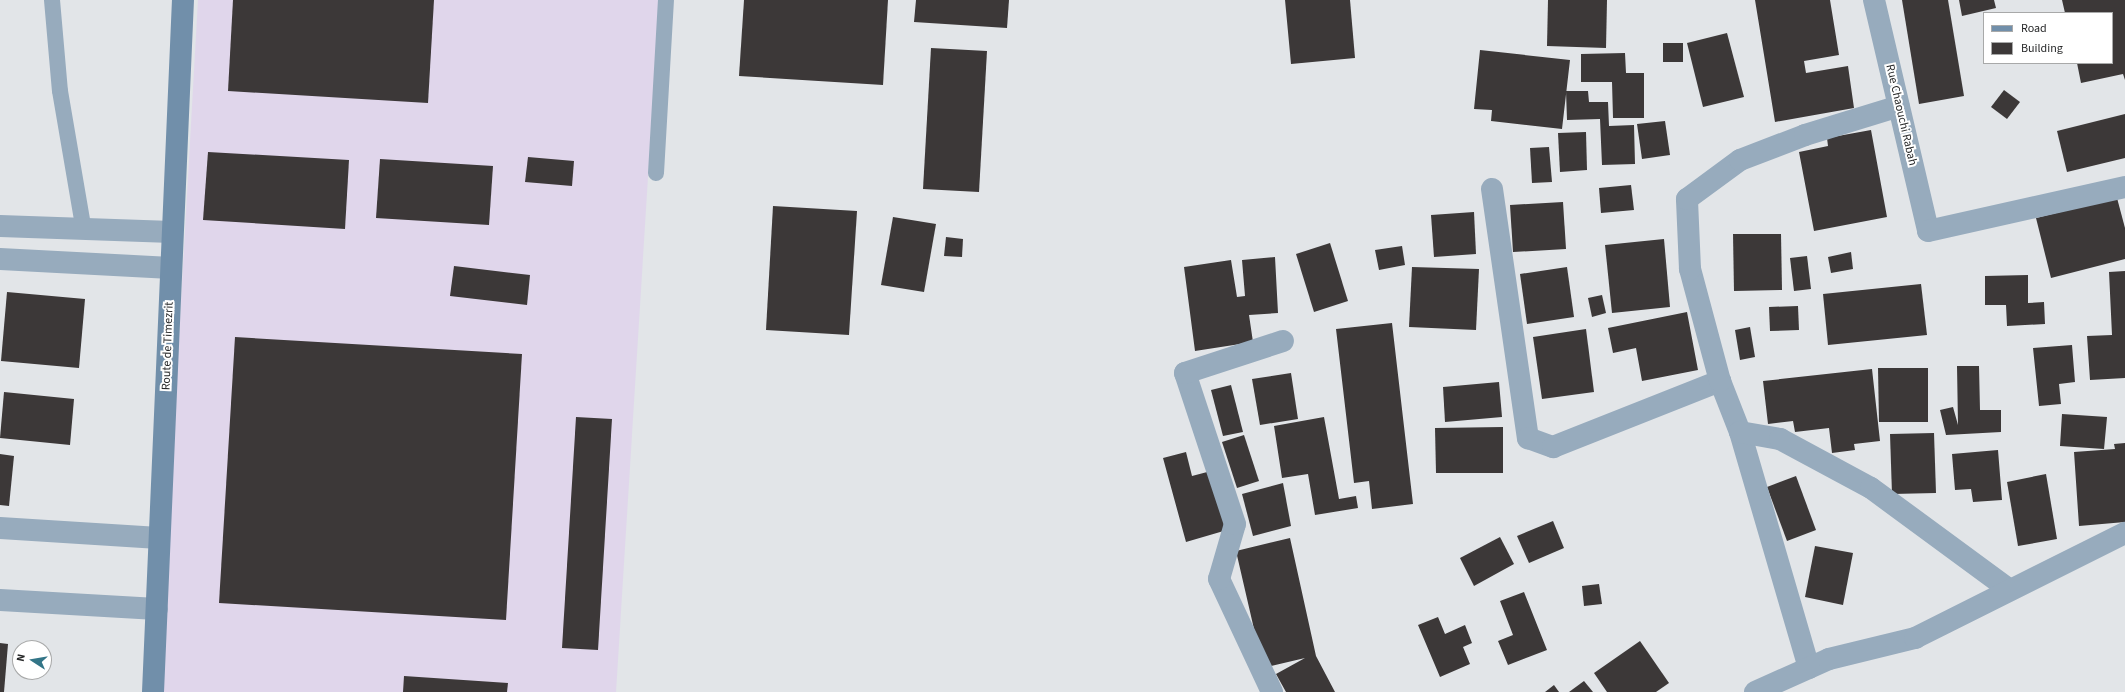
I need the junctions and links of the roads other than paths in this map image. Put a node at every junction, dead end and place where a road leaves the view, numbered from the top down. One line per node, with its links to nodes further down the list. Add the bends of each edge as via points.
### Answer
1 (52, 0): 10 (lane, via 60,91)
2 (183, 0): 11 (main road, Route de Timezrit)
3 (666, 0): 6 (lane)
4 (1874, 0): 5 (street, Rue Chaouchi Rabah)
5 (1899, 106): 7 (street, Rue Chaouchi Rabah, via 1928,231); 15 (street, via 1805,135 1740,160 1687,199 1690,269)
6 (656, 173)
7 (2125, 187)
8 (1492, 189): 15 (street, via 1528,438 1553,447)
9 (0, 226): 10 (street)
10 (84, 231): 11 (street)
11 (172, 232): 13 (main road, Route de Timezrit)
12 (0, 259): 13 (street)
13 (171, 268): 19 (main road, Route de Timezrit)
14 (1284, 340): 25 (street, via 1185,373 1235,524 1219,579)
15 (1720, 382): 16 (street)
16 (1740, 432): 20 (street, via 1780,439 1871,488); 23 (street)
17 (0, 528): 19 (street)
18 (2125, 533): 20 (street)
19 (159, 538): 22 (main road, Route de Timezrit)
20 (2010, 590): 23 (street, via 1915,638)
21 (0, 600): 22 (street)
22 (157, 609): 24 (main road, Route de Timezrit)
23 (1809, 668): 26 (street)
24 (153, 692)
25 (1272, 692)
26 (1755, 692)

